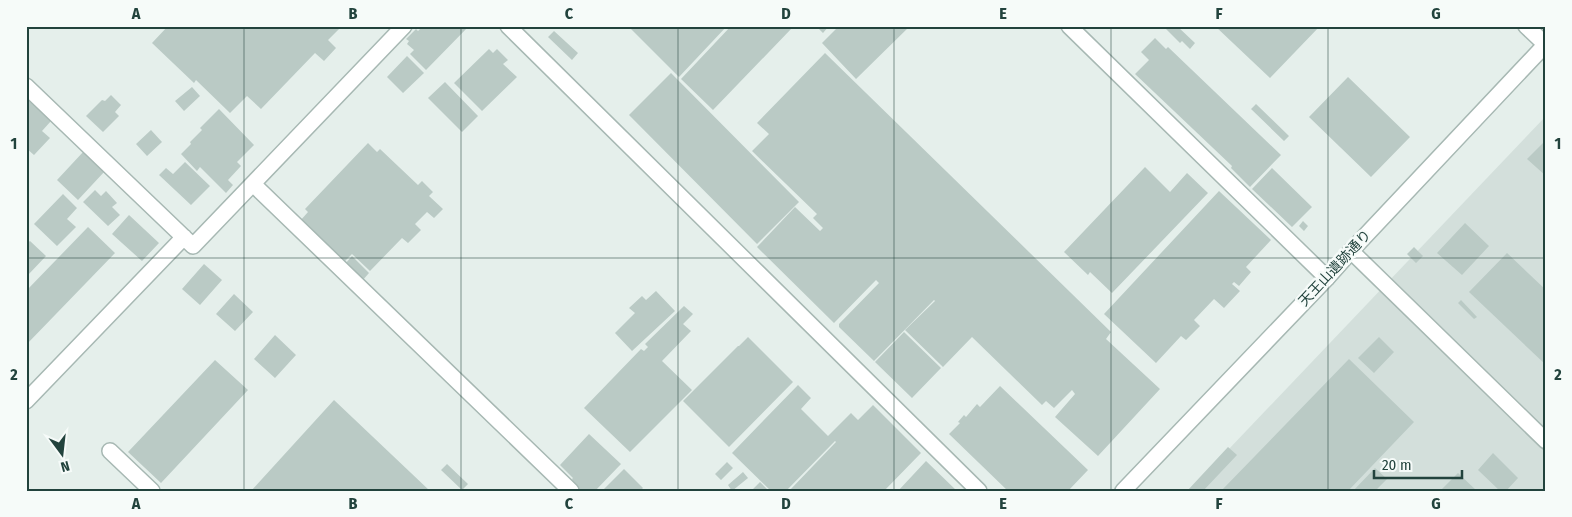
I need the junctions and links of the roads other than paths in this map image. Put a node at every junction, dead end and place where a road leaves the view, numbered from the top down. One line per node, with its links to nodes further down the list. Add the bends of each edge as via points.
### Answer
1 (404, 26): 7 (street)
2 (508, 26): 16 (street)
3 (1069, 26): 10 (street)
4 (1526, 26): 5 (street)
5 (1545, 44): 9 (street, 天王山遺跡通り)
6 (26, 86): 8 (street)
7 (252, 184): 8 (street, via 193,246); 15 (street)
8 (184, 237): 11 (street)
9 (1351, 251): 10 (street, 天王山遺跡通り); 12 (street)
10 (1327, 278): 17 (street, 天王山遺跡通り)
11 (26, 401)
12 (1546, 441)
13 (110, 451): 14 (street)
14 (152, 491)
15 (571, 491)
16 (978, 491)
17 (1123, 491)

